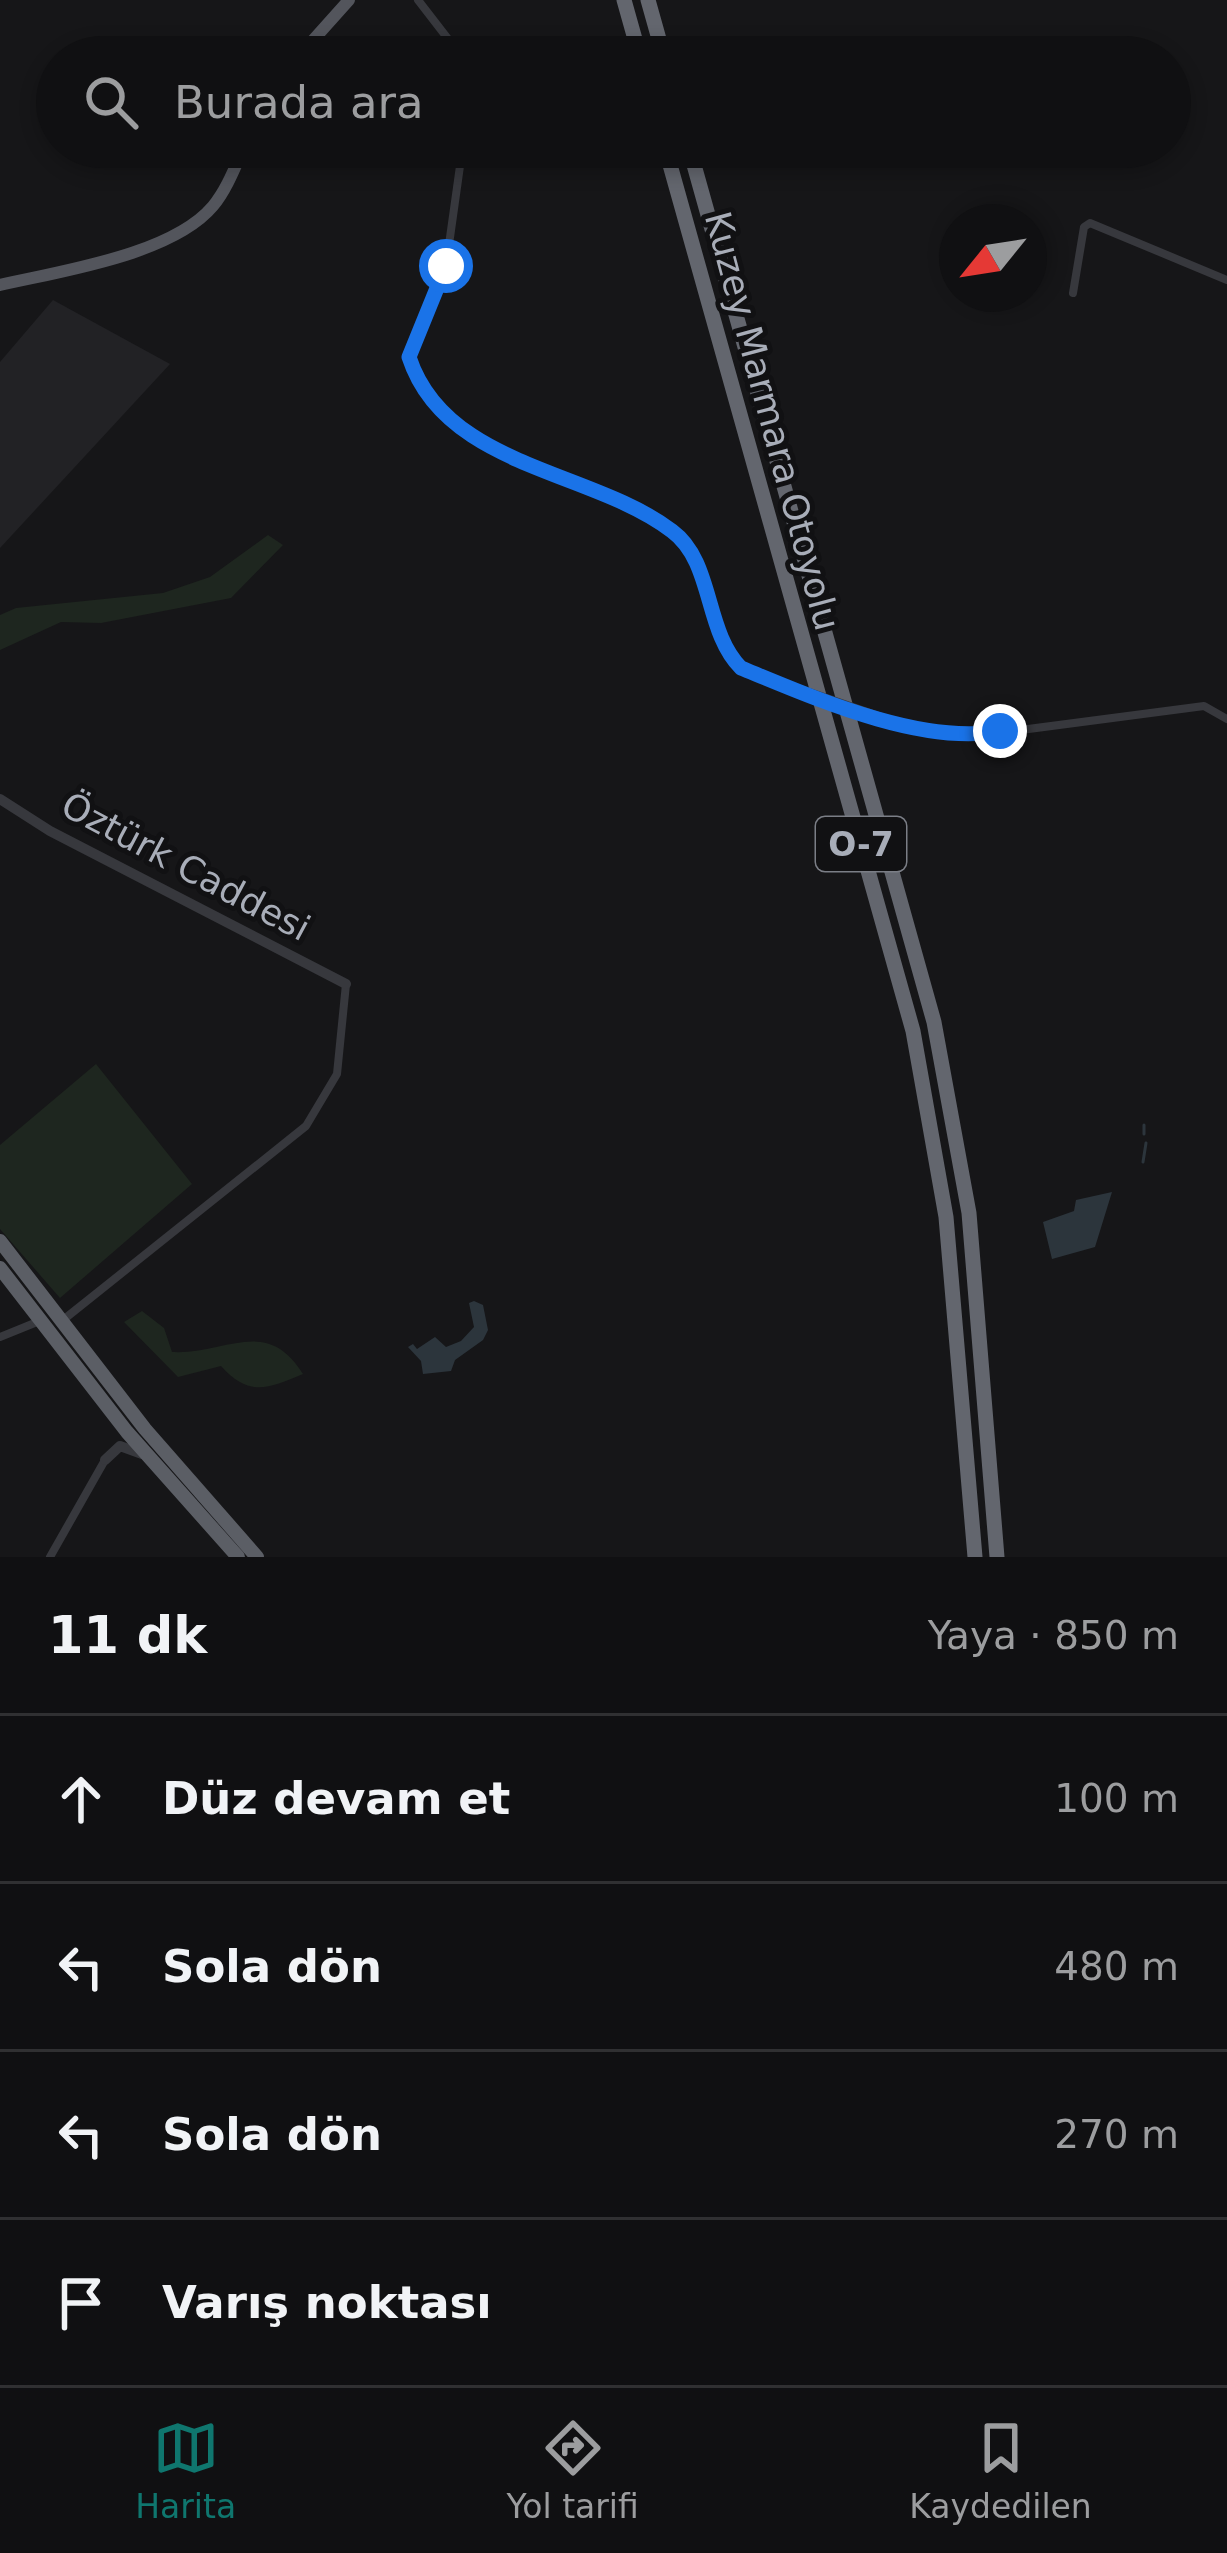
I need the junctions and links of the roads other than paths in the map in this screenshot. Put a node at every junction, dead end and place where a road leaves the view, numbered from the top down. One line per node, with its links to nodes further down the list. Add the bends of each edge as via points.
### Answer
1 (349, 0): 5 (main road)
2 (418, 0): 6 (street)
3 (624, 0): 7 (highway)
4 (648, 0): 8 (highway)
5 (317, 36)
6 (446, 36)
7 (634, 36)
8 (658, 36)
9 (233, 168): 14 (main road, via 210,210 181,231 106,260)
10 (460, 168): 16 (street, bridge, via 455,235 409,357 414,372 438,406 488,442 675,532 694,559 724,651 760,676 911,728 975,736 1204,706)
11 (671, 168): 30 (highway, Kuzey Marmara Otoyolu / O-7, via 913,1031 946,1217)
12 (695, 168): 31 (highway, Kuzey Marmara Otoyolu / O-7, via 934,1022 969,1213)
13 (1227, 280): 15 (street, via 1090,223)
14 (0, 285)
15 (1073, 293)
16 (1227, 719)
17 (0, 800): 18 (street, Öztürk Caddesi)
18 (346, 984): 22 (street, via 338,1074 316,1112)
19 (0, 1241): 22 (highway)
20 (0, 1268): 21 (highway)
21 (44, 1319): 23 (street); 24 (highway)
22 (63, 1320): 24 (highway)
23 (0, 1337)
24 (124, 1429): 25 (street); 26 (highway); 26 (highway, via 145,1429)
25 (105, 1460): 27 (street)
26 (181, 1484): 28 (highway); 29 (highway)
27 (50, 1557)
28 (238, 1557)
29 (257, 1557)
30 (975, 1557)
31 (997, 1557)

